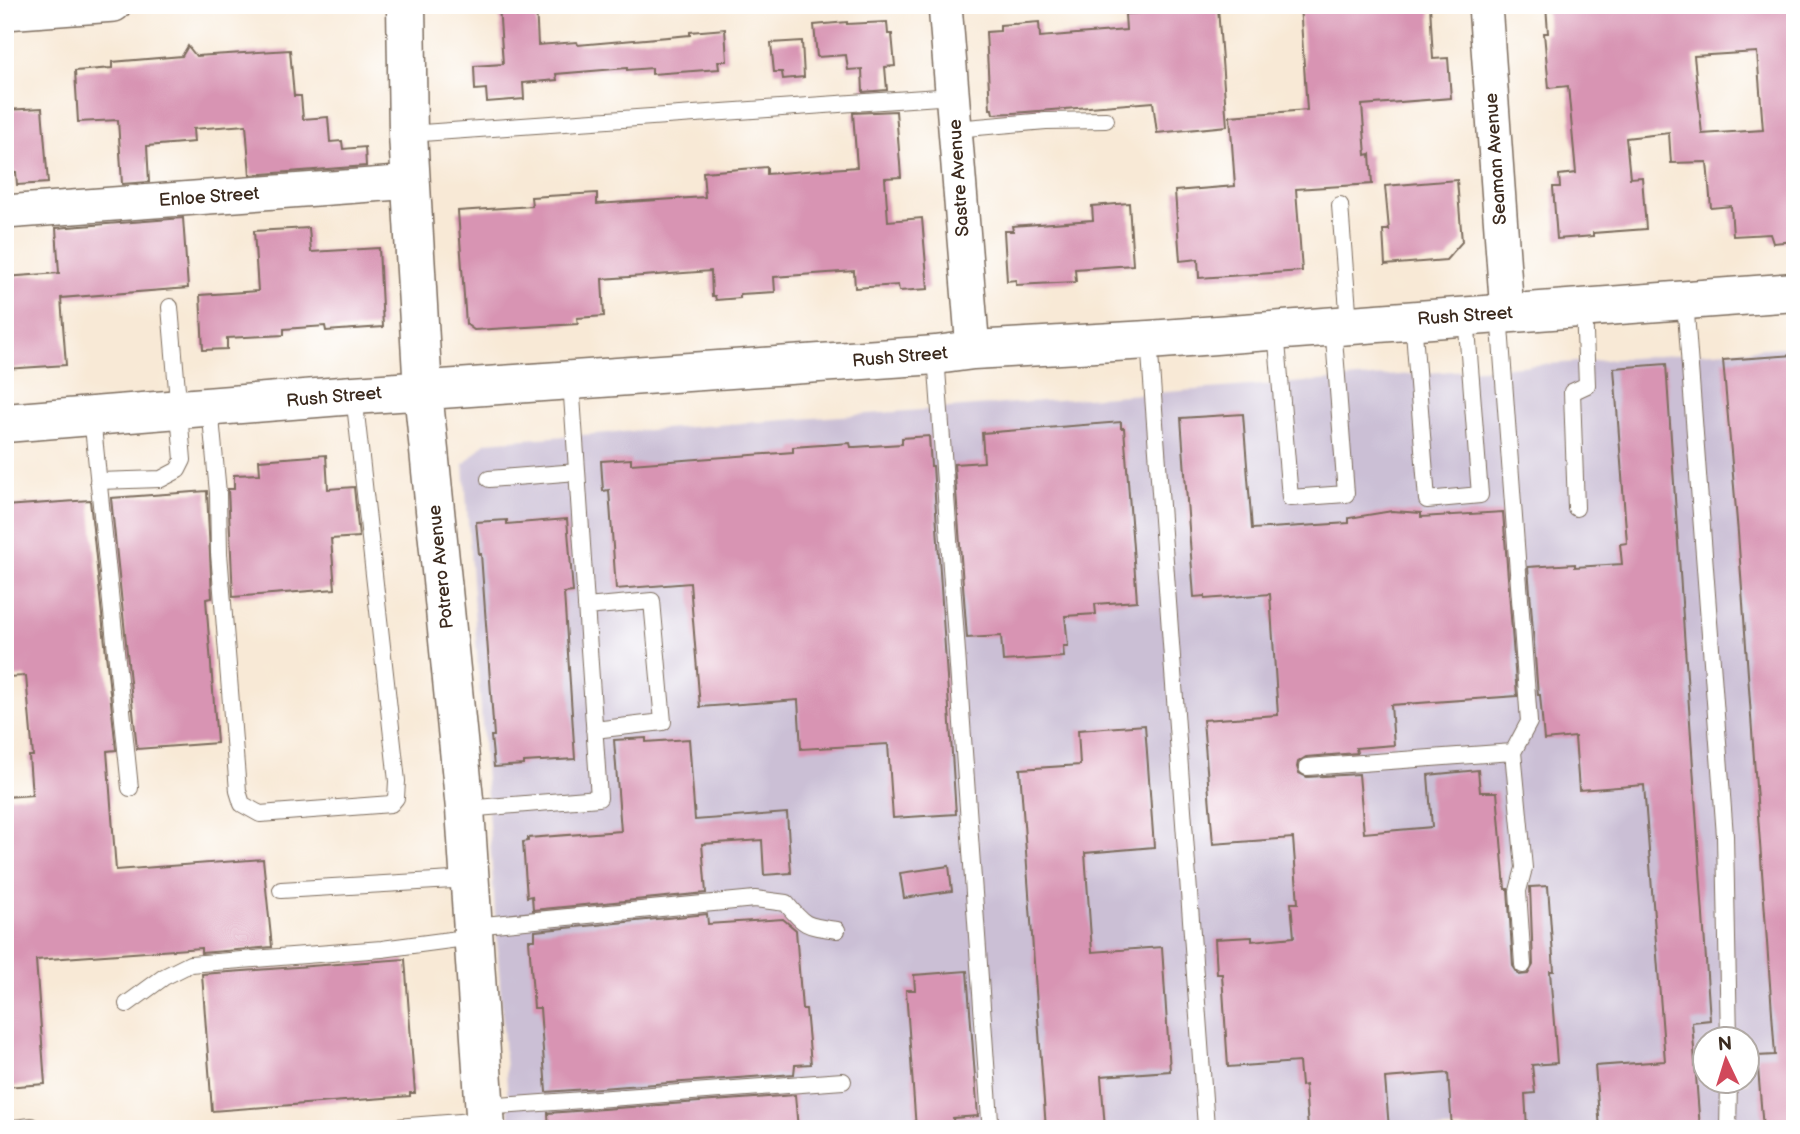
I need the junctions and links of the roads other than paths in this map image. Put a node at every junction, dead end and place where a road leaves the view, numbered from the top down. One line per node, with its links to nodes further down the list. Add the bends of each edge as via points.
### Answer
1 (114, 5): 5 (street)
2 (406, 5): 9 (street, Potrero Avenue)
3 (945, 5): 6 (street, Sastre Avenue)
4 (1485, 5): 17 (street, Seaman Avenue)
5 (5, 13)
6 (953, 96): 8 (street, Sastre Avenue); 9 (lane)
7 (1106, 120): 8 (lane)
8 (955, 129): 22 (street, Sastre Avenue)
9 (408, 134): 10 (street, Potrero Avenue)
10 (412, 182): 12 (street, Enloe Street); 25 (street, Potrero Avenue)
11 (1340, 205): 19 (lane)
12 (5, 212)
13 (1795, 292): 14 (street, Rush Street)
14 (1685, 300): 16 (street, Rush Street); 46 (lane, via 1726,836)
15 (170, 307): 27 (lane)
16 (1584, 307): 17 (street, Rush Street); 33 (lane, via 1587,385 1572,392)
17 (1491, 314): 18 (street, Rush Street); 18 (lane, via 1480,495 1427,500); 36 (lane, via 1529,722)
18 (1413, 319): 19 (street, Rush Street)
19 (1341, 325): 20 (street, Rush Street); 20 (lane, via 1346,494 1290,498)
20 (1276, 330): 21 (street, Rush Street)
21 (1149, 340): 22 (street, Rush Street); 52 (lane)
22 (973, 350): 23 (street, Rush Street)
23 (936, 355): 24 (street, Rush Street); 50 (lane)
24 (570, 381): 25 (street, Rush Street); 30 (lane)
25 (423, 391): 26 (street, Rush Street); 39 (street, Potrero Avenue)
26 (354, 395): 27 (street, Rush Street); 27 (lane, via 397,781 391,804 260,814 242,804 237,791 218,493)
27 (195, 409): 28 (street, Rush Street); 32 (lane, via 178,470 161,479)
28 (92, 417): 29 (street, Rush Street); 32 (lane)
29 (5, 423)
30 (577, 472): 31 (lane); 34 (lane)
31 (489, 479)
32 (98, 481): 38 (lane)
33 (1576, 508)
34 (586, 607): 35 (lane); 35 (lane, via 652,601 663,723)
35 (594, 730): 39 (lane, via 599,798)
36 (1513, 752): 37 (lane); 44 (lane, via 1524,868 1518,891)
37 (1307, 767)
38 (130, 788)
39 (465, 809): 40 (street, Potrero Avenue)
40 (470, 878): 41 (lane); 43 (street, Potrero Avenue)
41 (281, 890)
42 (836, 930): 43 (lane, via 800,922 786,903 755,899)
43 (473, 932): 45 (lane, via 382,949 190,964); 49 (street, Potrero Avenue)
44 (1524, 965)
45 (127, 1004)
46 (1729, 1026)
47 (843, 1081): 49 (lane)
48 (1728, 1096): 55 (lane)
49 (486, 1119): 54 (lane)
50 (990, 1120)
51 (32, 1126): 53 (lane)
52 (1206, 1127)
53 (5, 1129)
54 (370, 1129)
55 (1728, 1129)

